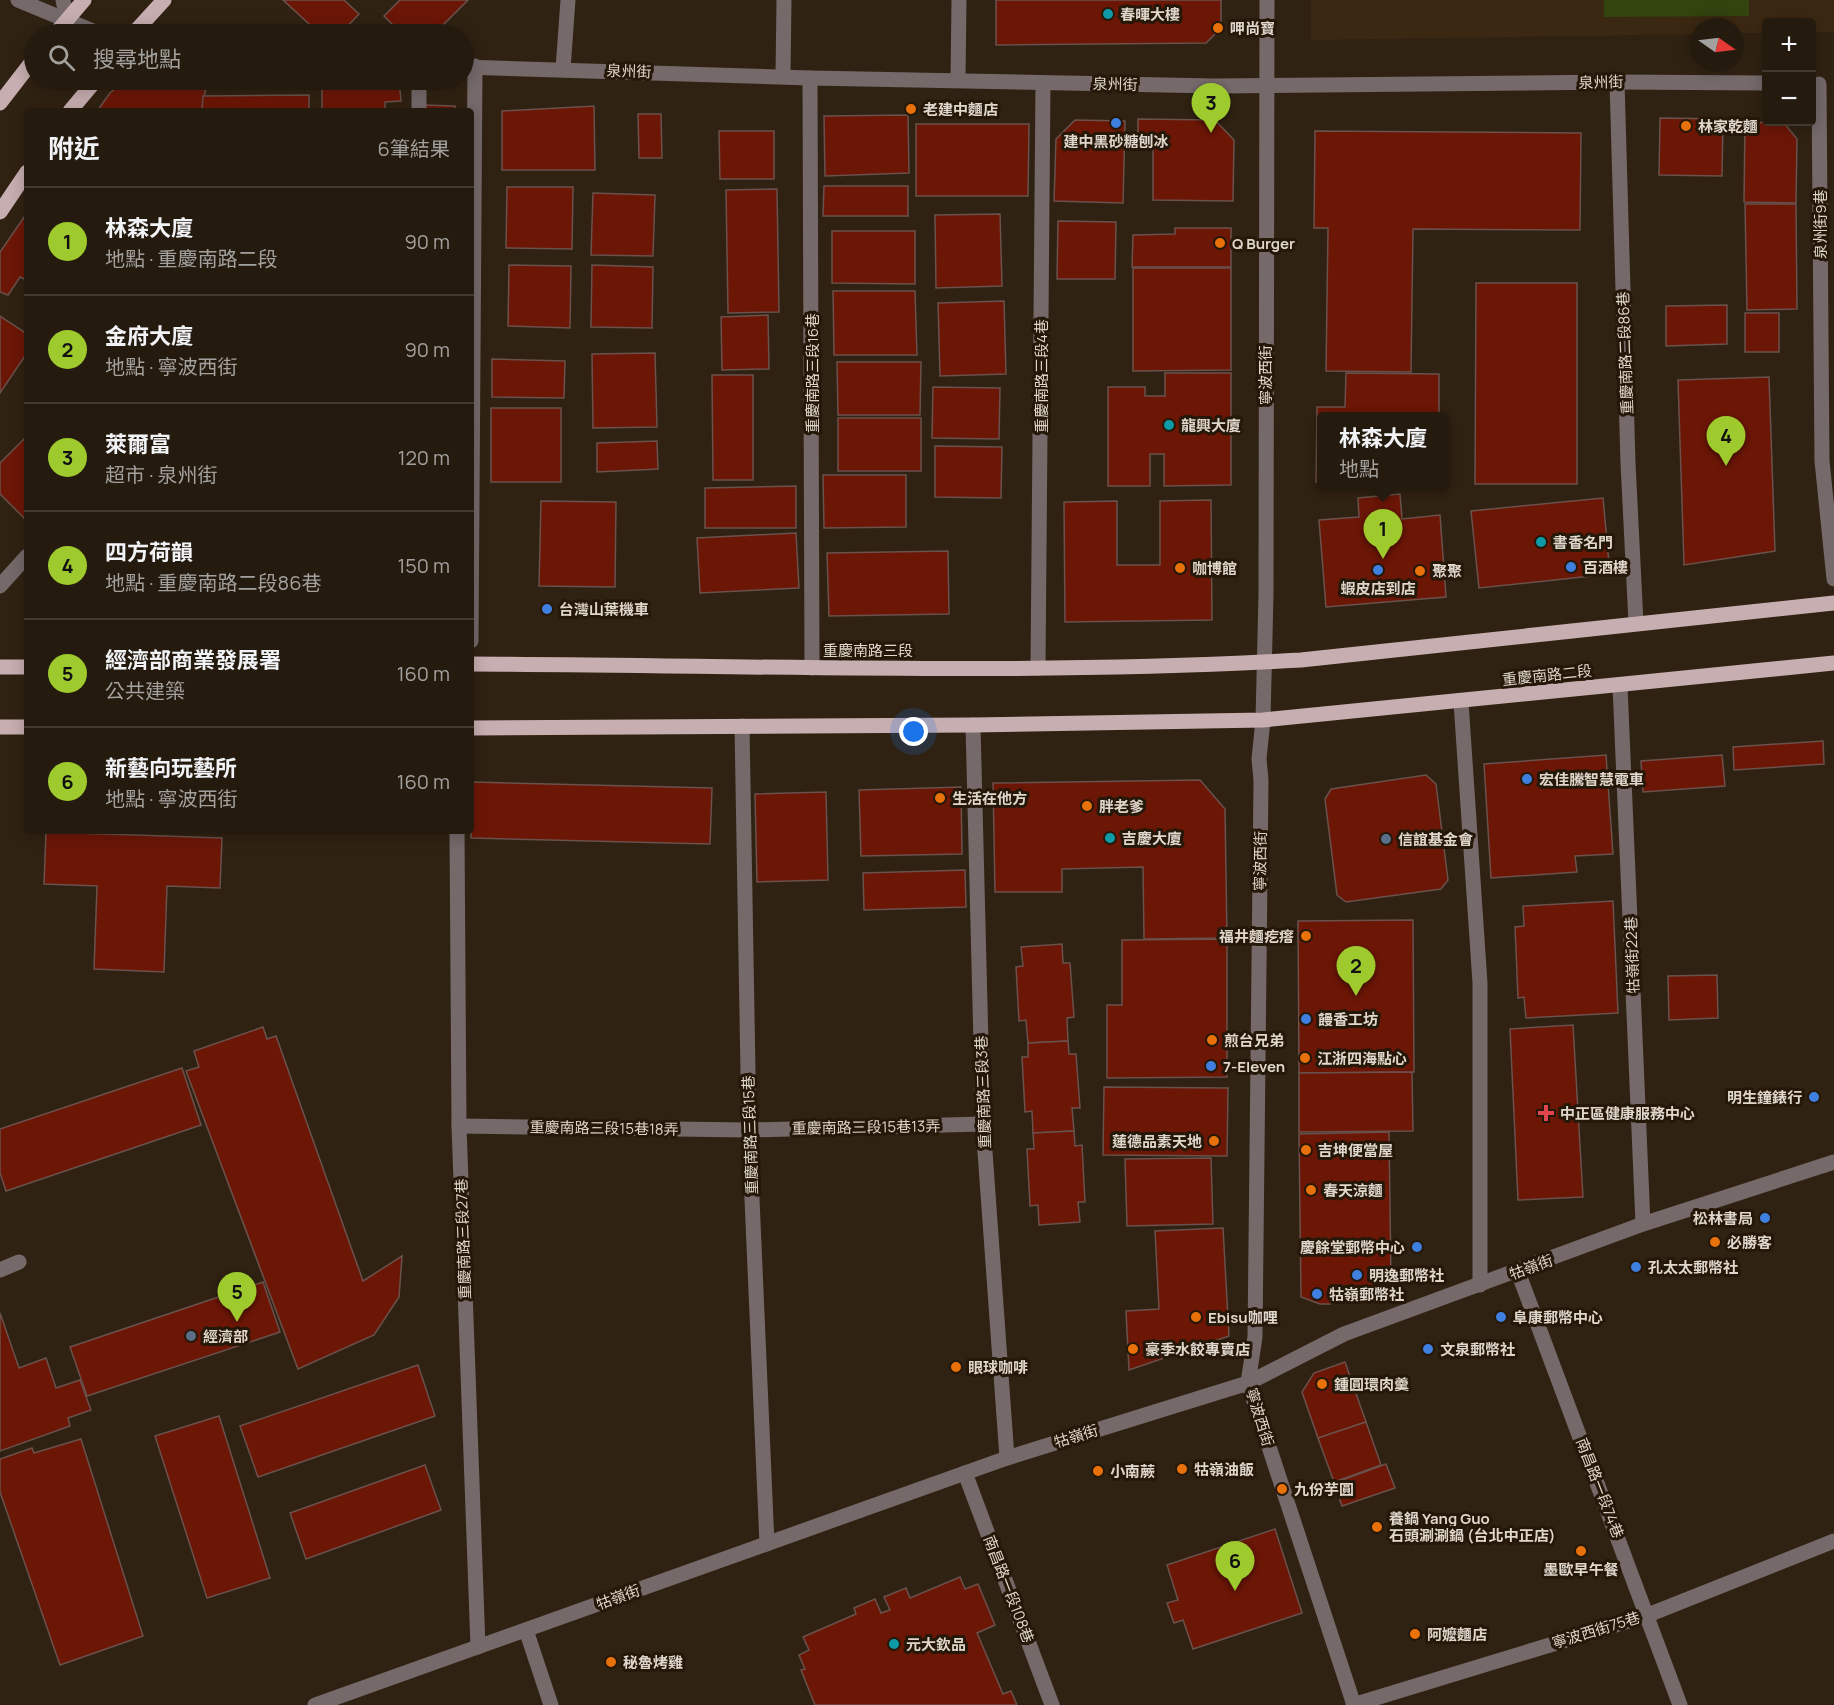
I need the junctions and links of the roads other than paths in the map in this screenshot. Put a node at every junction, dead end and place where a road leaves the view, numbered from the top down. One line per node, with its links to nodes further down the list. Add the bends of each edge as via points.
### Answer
1 (18, 0): 10 (street)
2 (45, 0): 10 (street)
3 (63, 0): 10 (street)
4 (84, 0): 10 (main road)
5 (164, 0): 13 (main road)
6 (568, 0): 15 (street)
7 (784, 0): 17 (street)
8 (959, 0): 19 (street)
9 (1267, 0): 24 (street, 寧波西街)
10 (68, 19): 11 (main road); 12 (street)
11 (64, 24)
12 (79, 24)
13 (142, 24)
14 (474, 67): 15 (street, 泉州街)
15 (563, 69): 17 (street, 泉州街)
16 (24, 72): 28 (main road)
17 (783, 76): 18 (street, 泉州街)
18 (810, 78): 19 (street, 泉州街); 44 (street, 重慶南路三段16巷)
19 (958, 80): 21 (street, 泉州街)
20 (1617, 82): 22 (street, 泉州街); 24 (street, 泉州街); 38 (street, 重慶南路二段86巷)
21 (1043, 83): 24 (street, 泉州街); 45 (street, 重慶南路三段4巷)
22 (1762, 83)
23 (1822, 84): 35 (street, 泉州街9巷, via 1822,461)
24 (1267, 86): 39 (street, 寧波西街)
25 (88, 90): 29 (main road)
26 (419, 90): 30 (street)
27 (470, 90): 31 (street)
28 (0, 103)
29 (73, 108)
30 (419, 108)
31 (470, 108)
32 (24, 176): 33 (main road)
33 (0, 212)
34 (24, 559): 36 (street)
35 (1834, 579)
36 (0, 586)
37 (1834, 603): 38 (main road)
38 (1636, 624): 39 (main road)
39 (1264, 662): 45 (main road, 重慶南路三段); 48 (street, 寧波西街)
40 (1834, 663): 46 (main road, 重慶南路二段)
41 (474, 664): 44 (main road, 重慶南路三段)
42 (0, 667): 43 (main road)
43 (24, 667)
44 (812, 668): 45 (main road, 重慶南路三段)
45 (1038, 668)
46 (1620, 686): 47 (main road, 重慶南路二段); 59 (street, 牯嶺街22巷)
47 (1461, 702): 48 (main road, 重慶南路二段); 63 (street, via 1480,983)
48 (1263, 720): 49 (main road); 64 (street, 寧波西街, via 1259,759 1255,1337)
49 (973, 725): 50 (main road); 55 (street, 重慶南路三段3巷)
50 (742, 726): 53 (main road); 57 (street, 重慶南路三段15巷)
51 (0, 727): 52 (main road)
52 (24, 727)
53 (474, 728)
54 (457, 834): 56 (street, 重慶南路三段27巷)
55 (983, 1124): 57 (street, 重慶南路三段15巷13弄); 65 (street, 重慶南路三段3巷)
56 (459, 1126): 57 (street, 重慶南路三段15巷18弄); 71 (street, 重慶南路三段27巷)
57 (748, 1130): 68 (street, 重慶南路三段15巷)
58 (1834, 1162): 59 (street, 牯嶺街)
59 (1643, 1224): 62 (street, 牯嶺街)
60 (19, 1262): 61 (street)
61 (0, 1270)
62 (1518, 1272): 63 (street, 牯嶺街); 69 (street, 南昌路一段74巷)
63 (1480, 1285): 64 (street, 牯嶺街, via 1344,1334)
64 (1248, 1383): 65 (street, 牯嶺街); 75 (street, 寧波西街)
65 (1007, 1458): 66 (street, 牯嶺街)
66 (965, 1473): 68 (street, 牯嶺街); 74 (street, 南昌路一段108巷)
67 (1834, 1541): 69 (street, 寧波西街75巷)
68 (767, 1544): 70 (street, 牯嶺街)
69 (1648, 1615): 75 (street, 寧波西街75巷); 76 (street, 南昌路一段74巷)
70 (526, 1630): 71 (street, 牯嶺街); 73 (street)
71 (478, 1647): 72 (street, 牯嶺街)
72 (315, 1705)
73 (551, 1705)
74 (1052, 1705)
75 (1353, 1705)
76 (1680, 1705)

